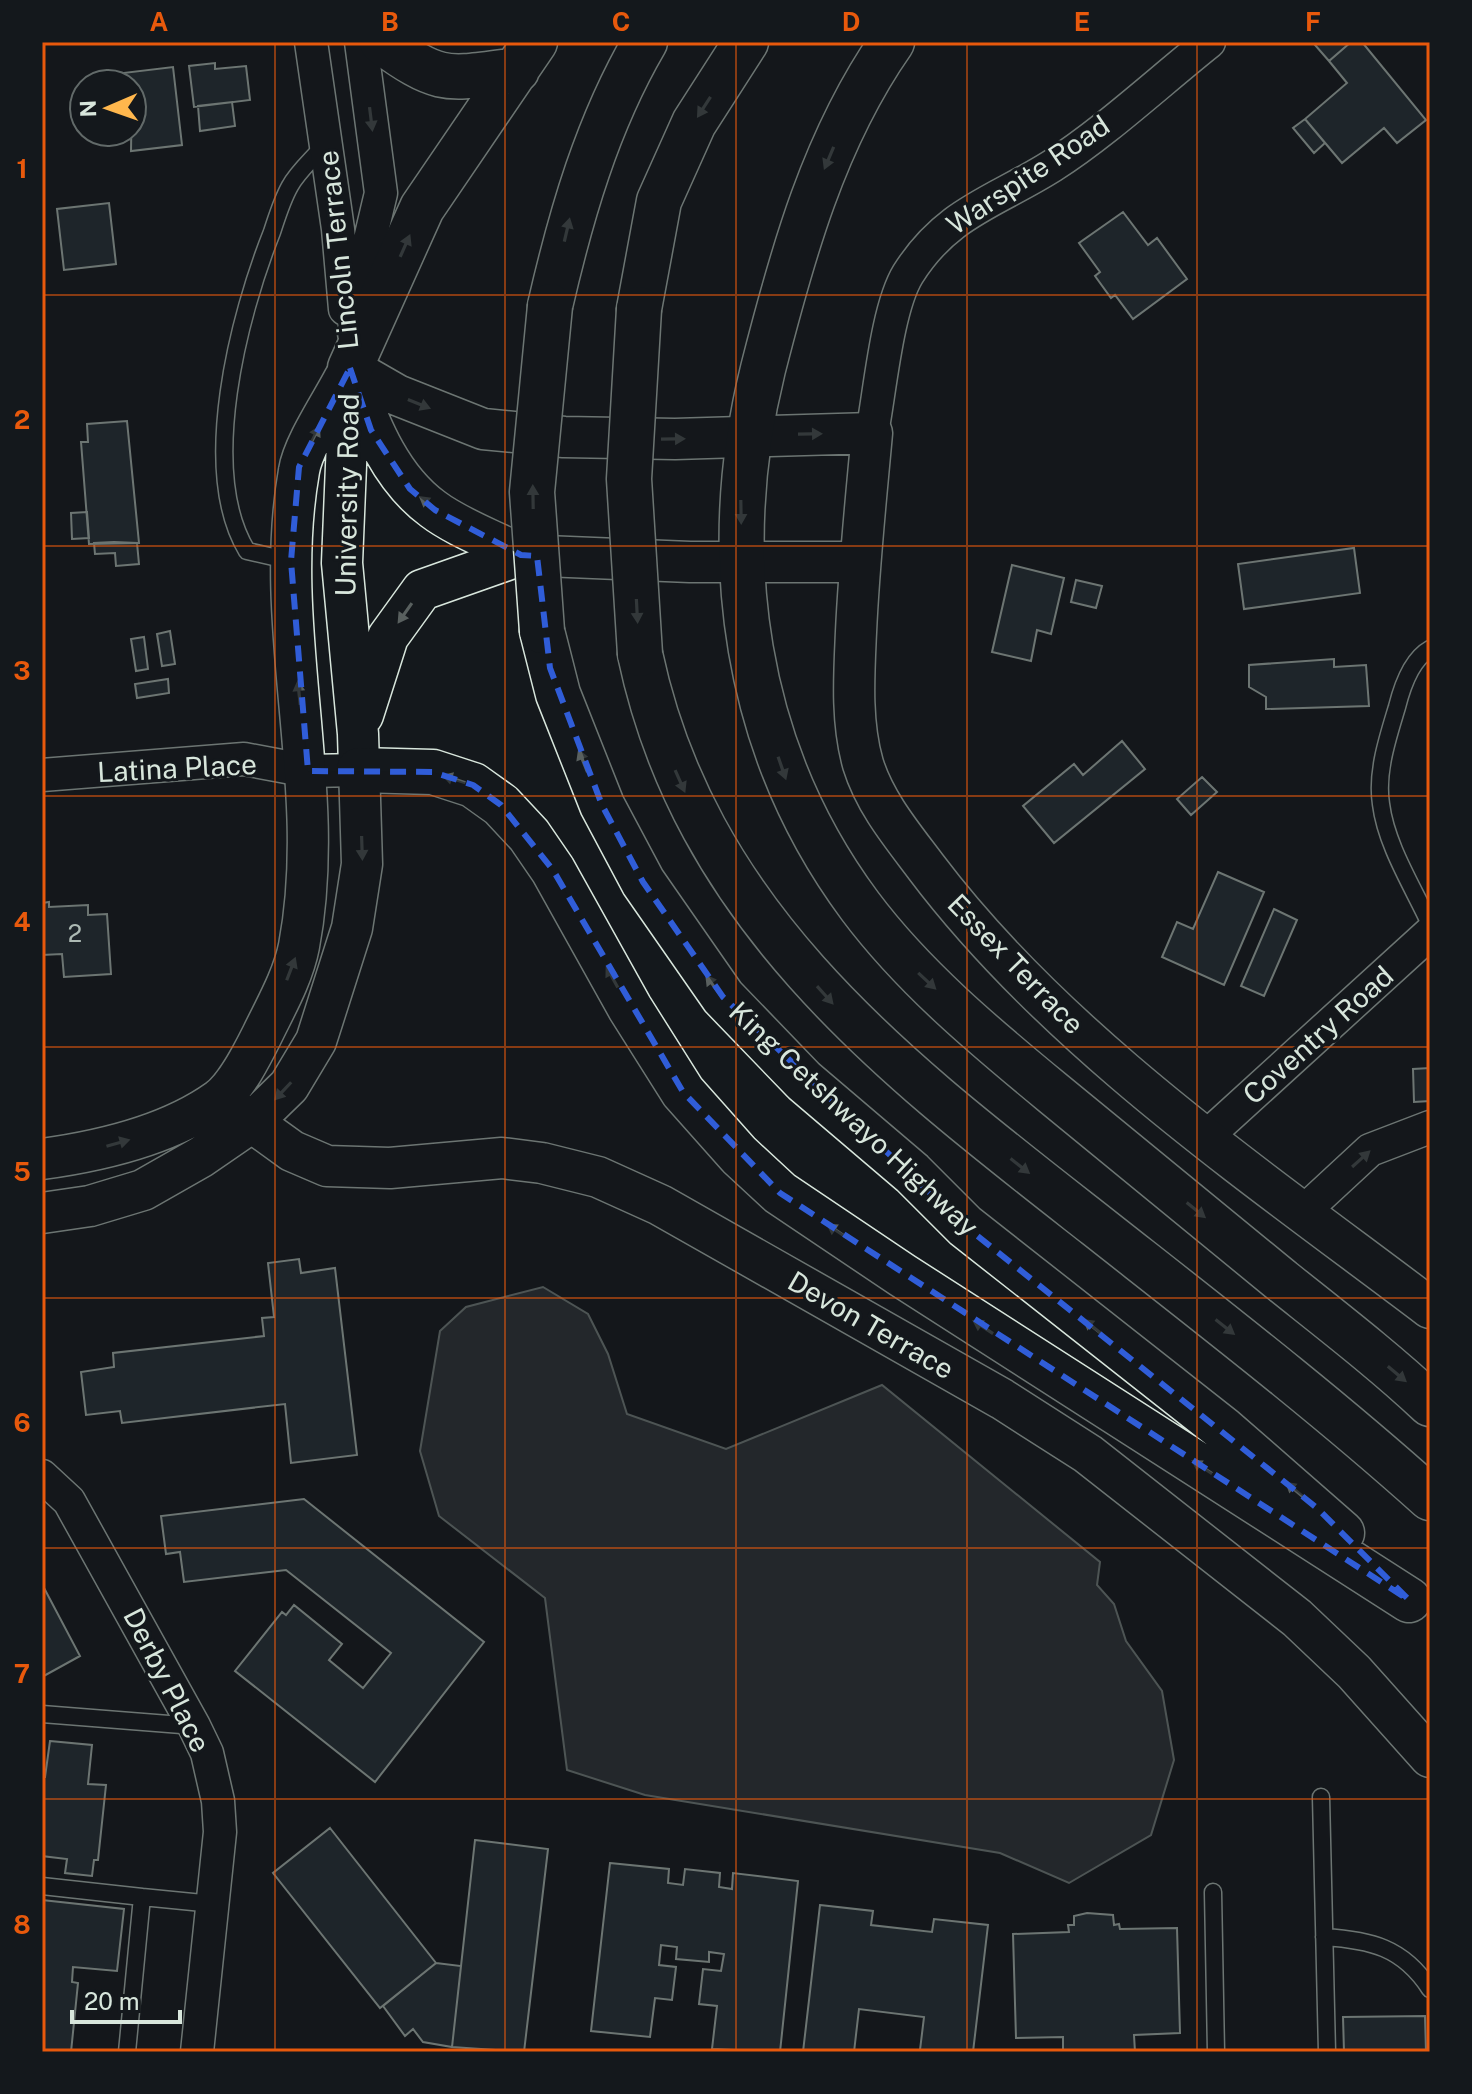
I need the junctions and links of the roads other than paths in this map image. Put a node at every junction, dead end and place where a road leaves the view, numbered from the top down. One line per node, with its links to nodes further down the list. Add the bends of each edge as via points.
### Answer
1 (311, 42): 9 (street, Lincoln Terrace)
2 (361, 42): 10 (street, Lincoln Terrace, one-way to 10, via 381,193 363,269)
3 (382, 42): 8 (highway, via 439,77)
4 (645, 42): 33 (highway, King Cetshwayo Highway, one-way to 4, bridge, via 1317,1508 965,1226 804,1081 723,997 643,882 602,805 558,694 542,631 532,492 550,306 570,218)
5 (746, 42): 32 (highway, one-way to 32, bridge, via 694,123 659,201 639,309 629,479 640,654 668,755 728,872 832,1004 985,1138 1336,1413)
6 (892, 42): 12 (highway, one-way to 12, via 861,87 820,182 790,265)
7 (1209, 42): 11 (street, Warspite Road, via 1053,165 964,212 932,243 907,276 893,318)
8 (526, 56): 10 (highway, one-way to 8, via 422,208)
9 (327, 142): 10 (street, Lincoln Terrace); 14 (lane, via 290,186 262,256 237,335 228,400 226,486 236,533 247,551)
10 (350, 368): 12 (street, one-way to 12, via 397,395 483,429 580,438); 13 (street, one-way to 10, via 435,510 410,489 371,430); 14 (street, University Road, one-way to 10, via 299,467); 18 (street, University Road, via 342,563)
11 (872, 433): 12 (street, one-way to 11); 16 (street, Essex Terrace)
12 (747, 435): 15 (highway, one-way to 15, via 740,501)
13 (521, 555): 15 (street); 18 (street, one-way to 18, via 422,590 388,637)
14 (291, 561): 19 (street, University Road, one-way to 14)
15 (742, 562): 16 (street); 30 (highway, one-way to 30, via 748,631 784,774 818,844 861,907 908,962 1017,1064)
16 (860, 562): 25 (street, Essex Terrace, via 854,690 859,746 889,818 968,923 1073,1025)
17 (1430, 649): 21 (lane, via 1422,653 1402,688 1383,756 1381,804)
18 (358, 752): 19 (street, Latina Place); 23 (street, University Road, one-way to 23, via 362,864 352,928 316,1041 289,1086); 33 (highway, one-way to 18, via 780,1193 683,1092 553,870 501,805 473,785)
19 (308, 771): 20 (street, Latina Place, via 244,759); 23 (street, University Road, one-way to 19, via 253,1053 298,949 309,863)
20 (42, 775)
21 (1430, 924)
22 (1430, 933): 25 (street, Coventry Road)
23 (236, 1110): 26 (street, University Road, one-way to 23); 28 (street, University Road, via 201,1157 143,1190); 36 (street, Devon Terrace, via 292,1151 327,1166 390,1168 502,1158 598,1177 660,1205 1002,1399 1088,1454 1297,1618)
24 (1430, 1127): 27 (street, one-way to 24, via 1370,1150)
25 (1206, 1137): 27 (street, Essex Terrace)
26 (42, 1159)
27 (1303, 1212): 29 (street, Essex Terrace)
28 (42, 1213)
29 (1430, 1308)
30 (1430, 1404)
31 (42, 1476): 35 (street, Derby Place, via 77,1513)
32 (1430, 1498)
33 (1420, 1612)
34 (42, 1714): 35 (lane)
35 (194, 1726): 41 (street, Derby Place, via 207,1753 218,1801)
36 (1430, 1757)
37 (1321, 1797): 42 (lane)
38 (42, 1886): 40 (lane)
39 (1213, 1892): 46 (lane)
40 (142, 1897): 41 (lane); 45 (lane)
41 (213, 1904): 44 (street, Derby Place)
42 (1324, 1937): 43 (lane, via 1379,1945 1419,1974); 47 (lane)
43 (1430, 1989)
44 (203, 2050)
45 (127, 2052)
46 (1216, 2052)
47 (1327, 2052)

